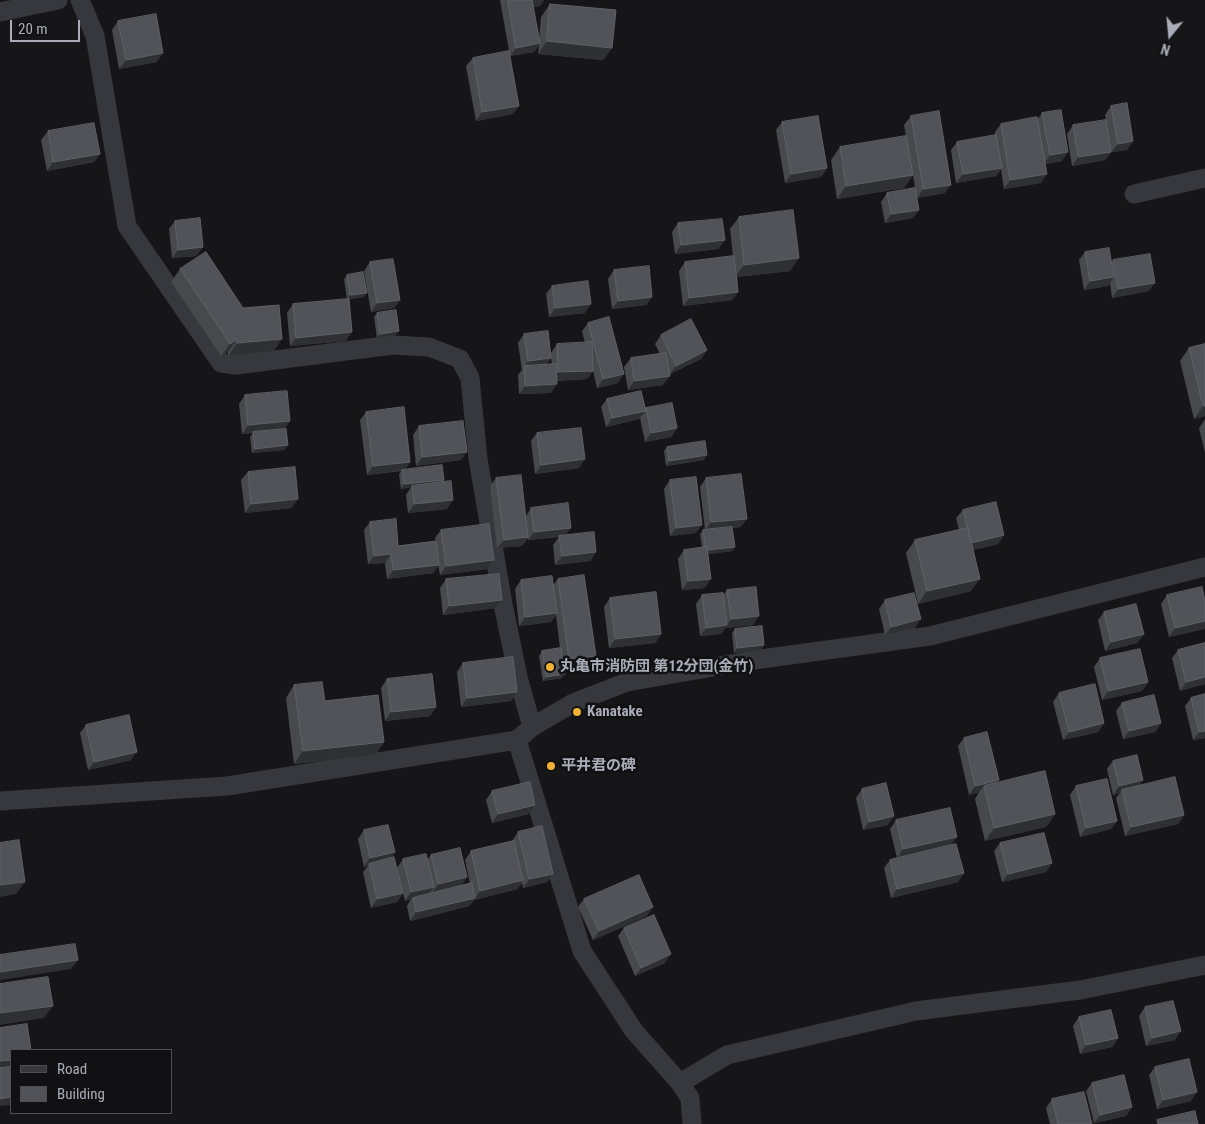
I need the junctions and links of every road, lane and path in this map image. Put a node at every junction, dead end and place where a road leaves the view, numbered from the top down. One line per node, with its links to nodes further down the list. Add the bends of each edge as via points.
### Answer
1 (58, 0): 3 (street)
2 (80, 0): 7 (street, via 95,36 127,226 221,363 236,365 393,345 429,347 460,359 470,378 478,459 503,604)
3 (0, 12)
4 (1205, 178): 5 (street)
5 (1134, 194)
6 (1205, 567): 7 (street, via 930,636 754,660 627,682 572,703)
7 (532, 727): 8 (street)
8 (517, 740): 9 (street, via 227,786); 11 (street, via 582,951 634,1031)
9 (0, 801)
10 (1205, 965): 11 (street, via 1080,990 916,1011 727,1055)
11 (680, 1082): 12 (street, via 690,1098)
12 (692, 1124)

